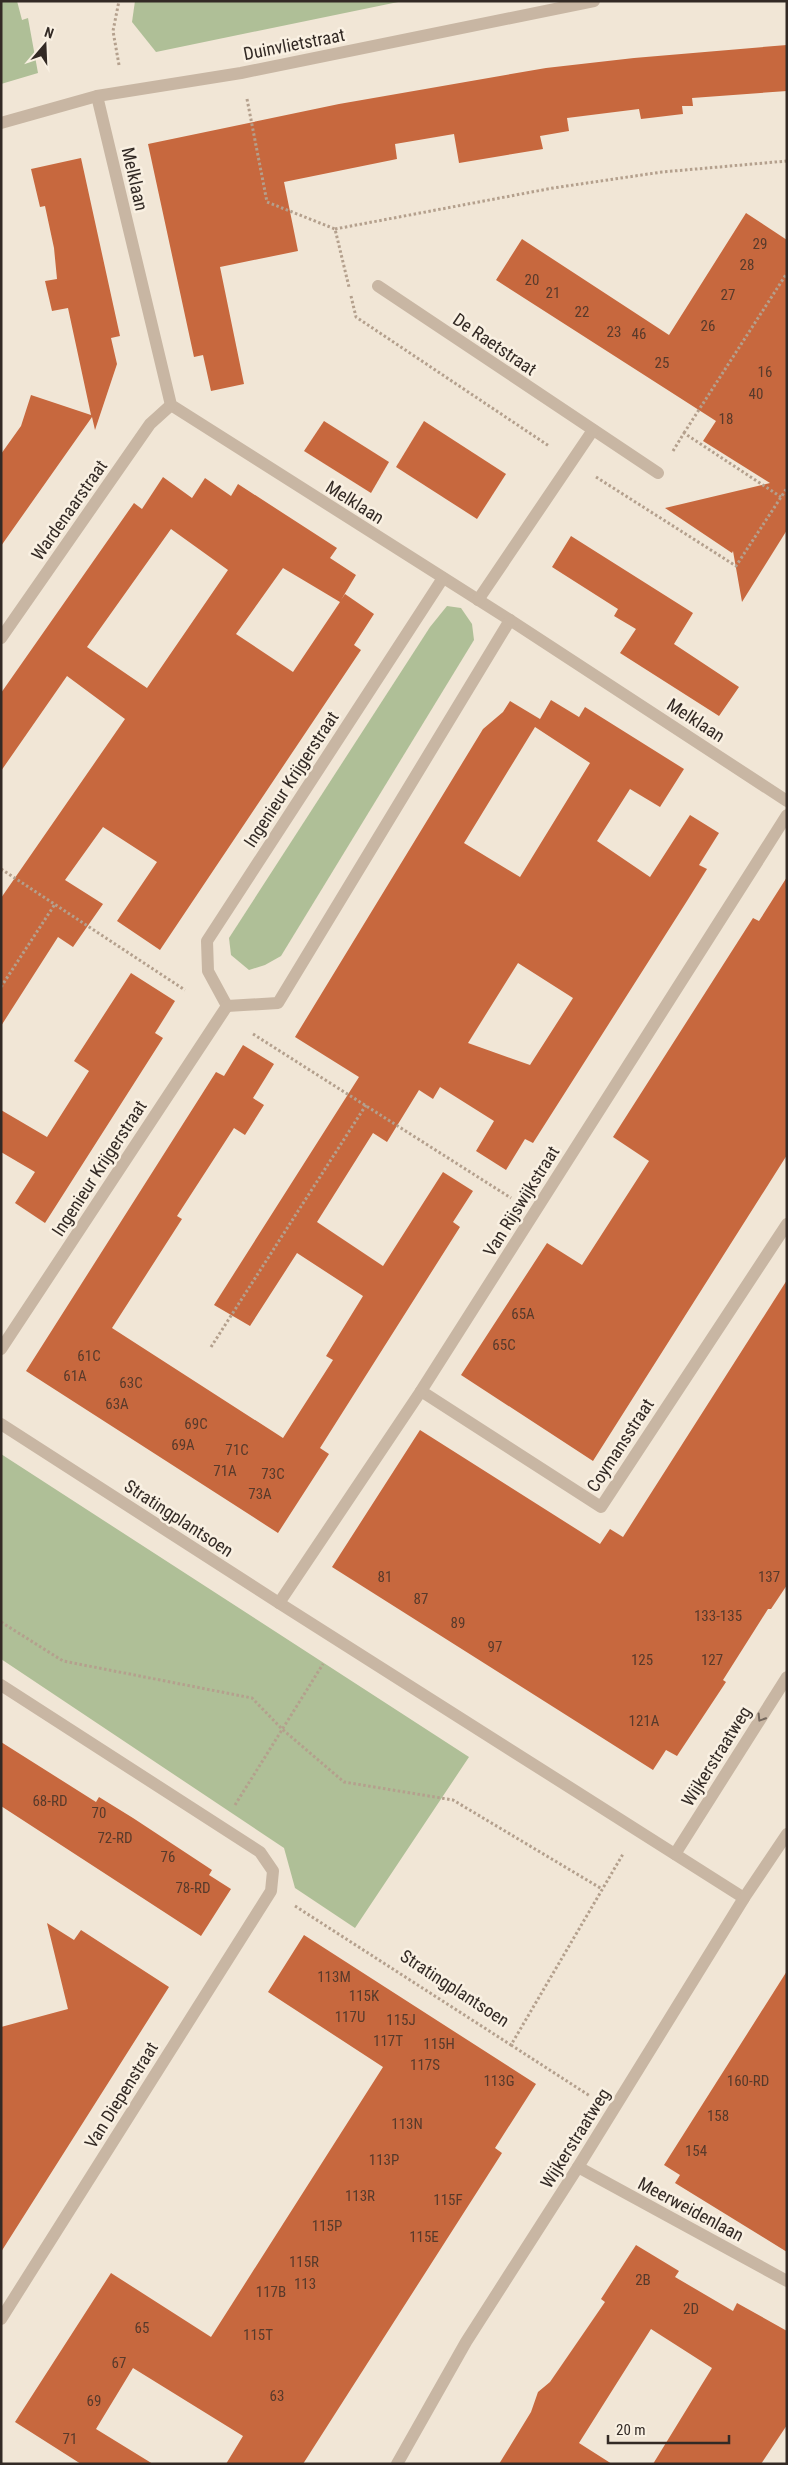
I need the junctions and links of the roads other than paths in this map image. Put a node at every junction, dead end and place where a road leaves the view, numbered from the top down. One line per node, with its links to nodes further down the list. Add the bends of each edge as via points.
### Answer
1 (594, 1): 2 (street, Duinvlietstraat, via 241,73)
2 (98, 96): 3 (street, Duinvlietstraat); 5 (street, Melklaan)
3 (1, 123)
4 (378, 286): 6 (street, De Raetstraat)
5 (171, 405): 8 (street, Melklaan); 11 (street, Wardenaarstraat, via 150,424)
6 (593, 430): 7 (street, De Raetstraat); 9 (street)
7 (658, 473)
8 (443, 578): 9 (street, Melklaan); 14 (street, Ingenieur Krijgerstraat, via 207,941 208,971)
9 (478, 600): 10 (street, Melklaan)
10 (510, 620): 12 (street, Melklaan); 14 (street, via 278,1003)
11 (1, 638)
12 (787, 801)
13 (787, 815): 17 (street, Van Rijswijkstraat)
14 (224, 1010): 16 (street, Ingenieur Krijgerstraat)
15 (787, 1224): 17 (street, Coymansstraat, via 601,1507)
16 (1, 1349)
17 (421, 1392): 19 (street, Van Rijswijkstraat)
18 (1, 1424): 19 (street, Stratingplantsoen)
19 (278, 1603): 23 (street, Stratingplantsoen)
20 (787, 1677): 23 (street, Wijkerstraatweg, one-way to 23)
21 (1, 1685): 27 (street, Van Diepenstraat, via 222,1826 260,1852 273,1871 271,1891)
22 (787, 1834): 24 (street, Wijkerstraatweg)
23 (675, 1854): 24 (street, Stratingplantsoen)
24 (744, 1898): 25 (street, Wijkerstraatweg)
25 (578, 2168): 26 (street, Meerweidenlaan); 28 (street, Wijkerstraatweg, via 466,2342)
26 (787, 2281)
27 (1, 2319)
28 (397, 2464)

